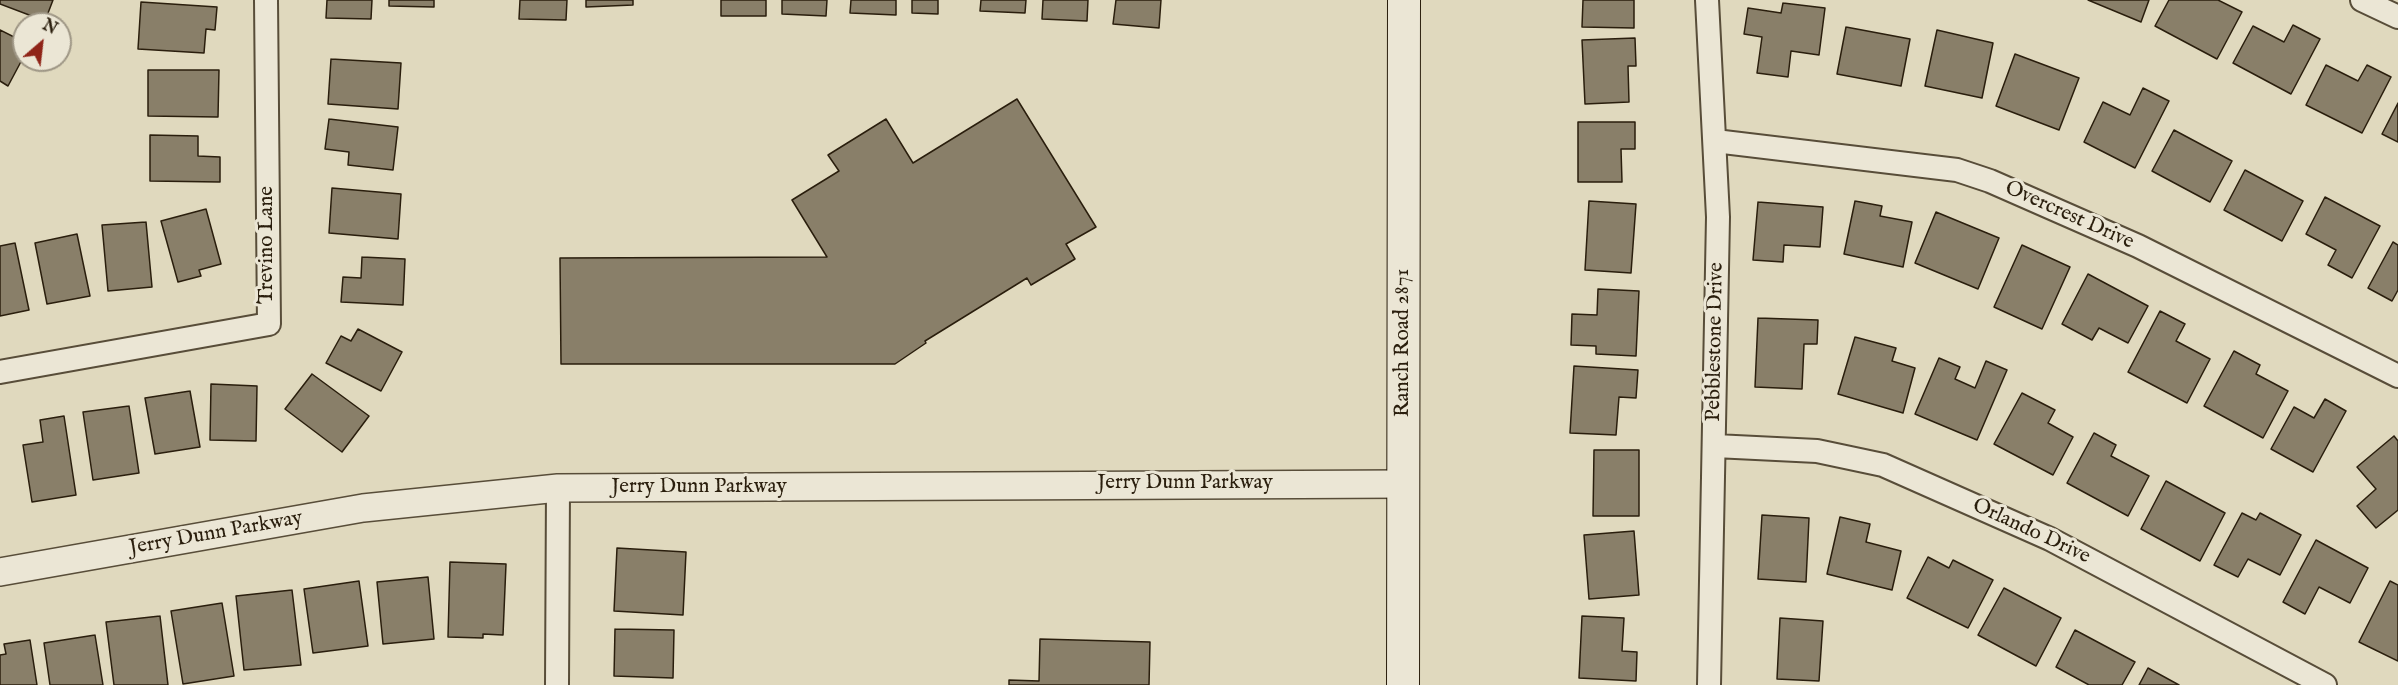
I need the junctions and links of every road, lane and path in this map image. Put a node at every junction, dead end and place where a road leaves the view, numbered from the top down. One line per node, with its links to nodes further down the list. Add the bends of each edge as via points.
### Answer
1 (266, 0): 7 (street, Trevino Lane, via 269,324)
2 (1404, 0): 10 (main road, Ranch Road 2871)
3 (1707, 0): 6 (street, Pebblestone Drive)
4 (2362, 0): 5 (street)
5 (2398, 16)
6 (1714, 141): 8 (street, Overcrest Drive, via 1957,170 1990,181 2138,246); 9 (street, Pebblestone Drive, via 1718,217)
7 (0, 372)
8 (2398, 376)
9 (1715, 446): 15 (street, Pebblestone Drive); 16 (street, Orlando Drive, via 1817,451 1883,465 2050,539)
10 (1404, 483): 11 (street, Jerry Dunn Parkway); 14 (main road, Ranch Road 2871)
11 (558, 488): 12 (street, Jerry Dunn Parkway, via 363,508); 13 (street)
12 (0, 572)
13 (557, 685)
14 (1403, 685)
15 (1710, 685)
16 (2325, 685)

